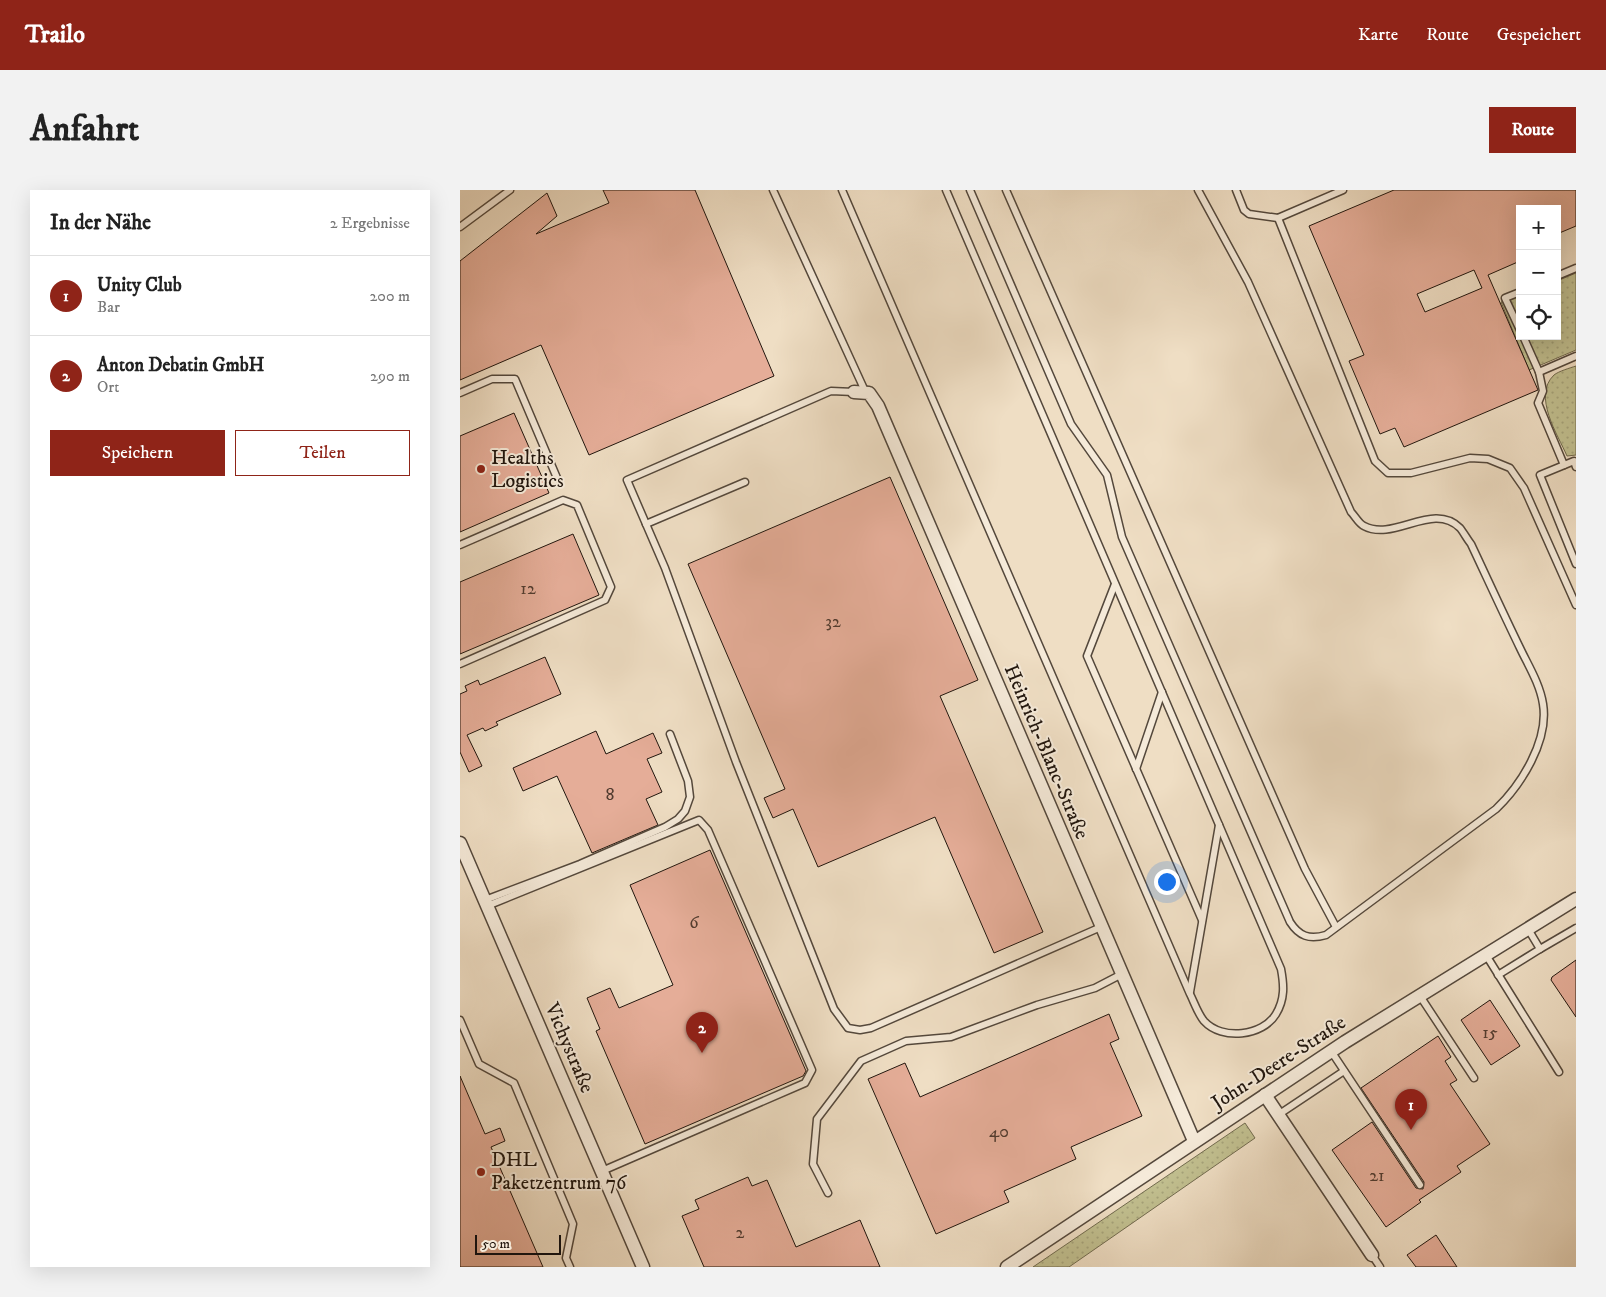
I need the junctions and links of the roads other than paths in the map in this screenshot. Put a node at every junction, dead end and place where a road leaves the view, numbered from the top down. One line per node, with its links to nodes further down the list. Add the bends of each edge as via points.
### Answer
1 (510, 190): 11 (lane)
2 (773, 190): 19 (lane)
3 (842, 190): 47 (lane)
4 (946, 190): 28 (lane)
5 (970, 190): 40 (lane, via 1072,424 1107,475 1122,537 1290,922 1297,932 1316,938)
6 (1006, 190): 40 (lane, via 1305,869)
7 (1198, 190): 40 (lane, via 1248,282 1351,512 1362,526 1379,531 1444,519 1459,527 1471,544 1533,676 1543,705 1536,751 1514,791 1496,809)
8 (1236, 190): 10 (lane, via 1249,214)
9 (1343, 190): 10 (lane)
10 (1278, 218): 29 (lane, via 1375,461 1388,474 1411,473 1470,458 1488,459 1510,468 1524,488)
11 (460, 227)
12 (1576, 268): 13 (lane)
13 (1561, 274)
14 (1516, 294): 15 (lane, via 1505,298)
15 (1516, 321)
16 (1524, 340): 18 (lane)
17 (1576, 356): 18 (lane)
18 (1539, 372): 21 (lane, via 1543,392 1538,403)
19 (860, 392): 25 (lane, via 831,391 627,480); 39 (street, Heinrich-Blanc-Straße, via 869,393 878,406)
20 (460, 393): 23 (lane, via 492,380 515,379)
21 (1564, 465): 22 (lane, via 1574,461); 27 (lane, via 1540,475)
22 (1576, 467)
23 (556, 478)
24 (745, 482): 25 (lane)
25 (646, 524): 39 (lane, via 666,568 736,762 834,1010 848,1028 871,1028)
26 (460, 545): 30 (lane, via 563,500 577,505 611,587 605,600)
27 (1576, 564)
28 (1115, 584): 31 (lane); 33 (lane, via 1087,656)
29 (1576, 605)
30 (460, 664)
31 (1162, 692): 33 (lane); 34 (lane)
32 (670, 734): 37 (lane, via 688,781 690,797 678,819 665,828)
33 (1136, 769): 38 (lane)
34 (1219, 825): 38 (lane); 47 (lane, via 1281,969 1282,1001 1275,1016 1262,1027 1236,1035 1204,1022)
35 (460, 843): 37 (street, Vichystraße)
36 (1576, 899): 42 (street, John-Deere-Straße)
37 (486, 903): 57 (street, Vichystraße); 57 (lane, via 699,820 708,830 812,1070 805,1084)
38 (1202, 920): 47 (lane)
39 (1101, 926): 45 (street, Heinrich-Blanc-Straße)
40 (1336, 927)
41 (1576, 928): 43 (lane)
42 (1528, 929): 43 (lane); 44 (street, John-Deere-Straße)
43 (1540, 949): 46 (lane)
44 (1486, 955): 46 (lane); 48 (street, John-Deere-Straße)
45 (1122, 974): 56 (street, Heinrich-Blanc-Straße); 59 (lane, via 1095,988 950,1037 906,1042 862,1061 817,1119 813,1164)
46 (1498, 975): 52 (lane)
47 (1190, 994)
48 (1420, 996): 50 (street, John-Deere-Straße); 53 (lane)
49 (460, 1020): 61 (lane, via 479,1064 514,1083 574,1224 566,1258)
50 (1331, 1051): 51 (lane); 54 (street, John-Deere-Straße)
51 (1344, 1071): 55 (lane); 58 (lane)
52 (1559, 1072)
53 (1474, 1078)
54 (1265, 1095): 55 (street); 56 (street, John-Deere-Straße)
55 (1278, 1115): 60 (street)
56 (1194, 1141): 63 (street, John-Deere-Straße)
57 (602, 1171): 62 (street, Vichystraße)
58 (1420, 1185)
59 (828, 1193)
60 (1372, 1255): 64 (lane)
61 (570, 1267)
62 (643, 1267)
63 (1007, 1267)
64 (1380, 1267)

